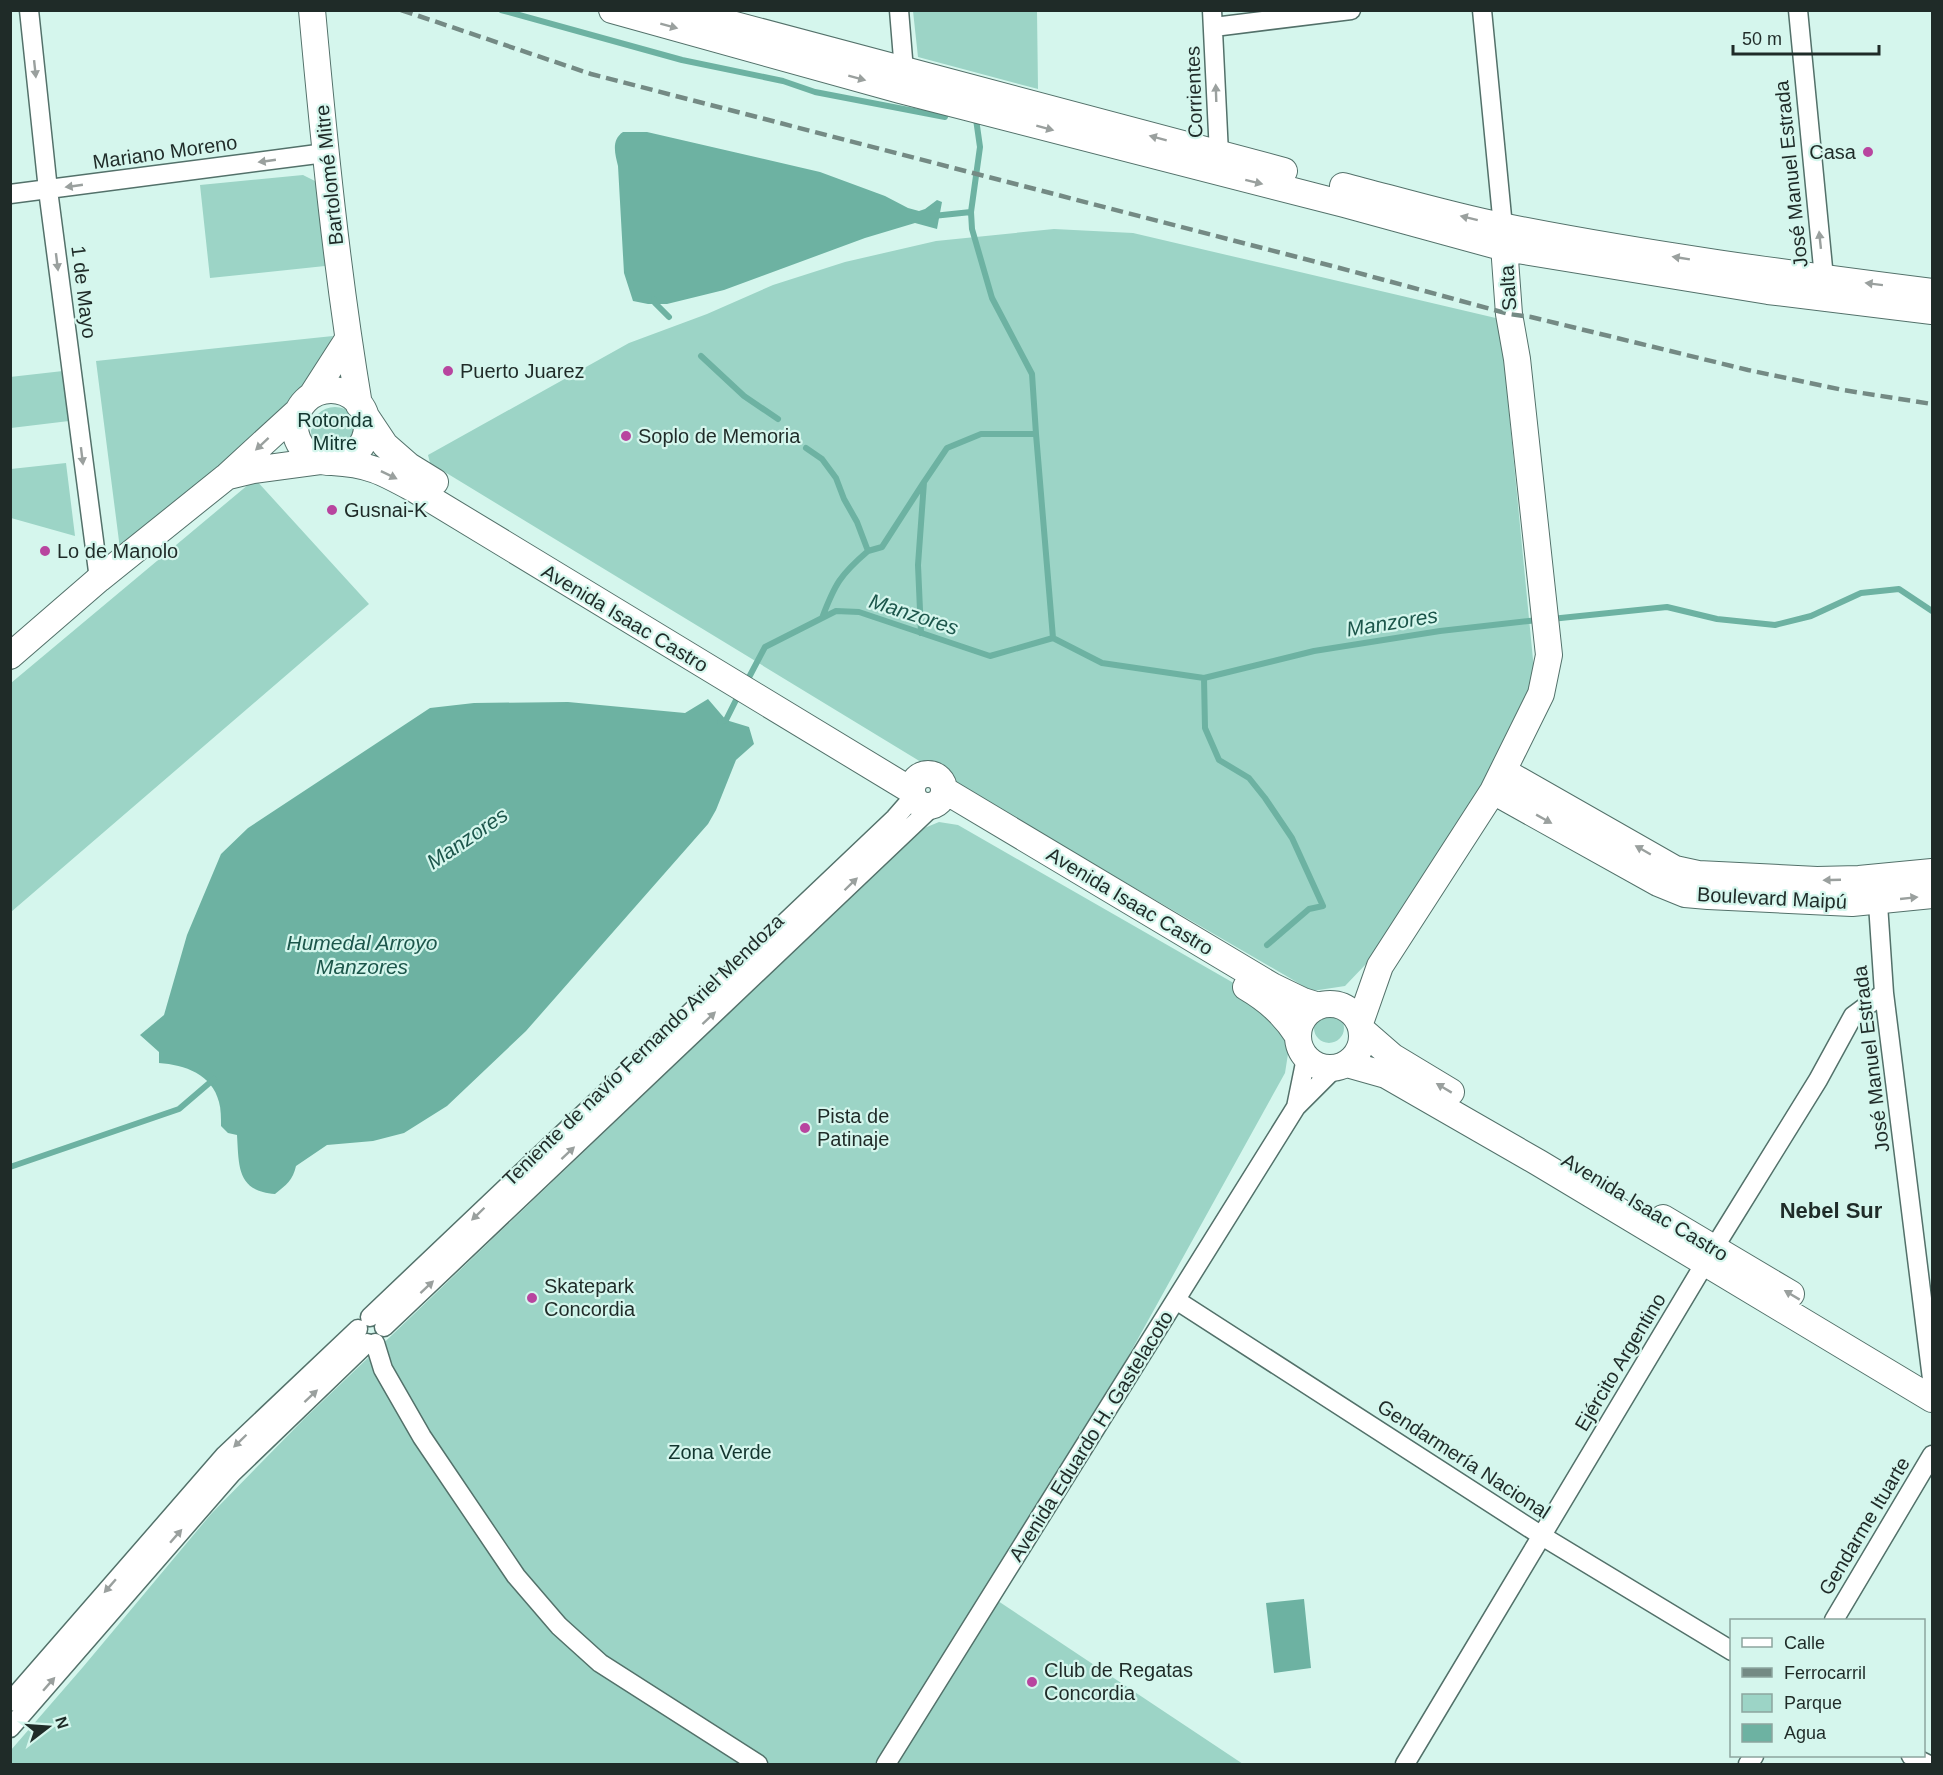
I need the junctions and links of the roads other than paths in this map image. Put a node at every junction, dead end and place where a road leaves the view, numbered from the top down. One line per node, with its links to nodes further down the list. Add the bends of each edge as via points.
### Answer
1 (29, 10): 13 (street, 1 de Mayo, one-way to 13)
2 (312, 10): 11 (main road, Bartolomé Mitre)
3 (612, 10): 10 (main road, one-way to 10)
4 (679, 10): 10 (main road)
5 (899, 10): 10 (street)
6 (1351, 10): 9 (street)
7 (1482, 10): 15 (street, Salta)
8 (1798, 10): 16 (street, José Manuel Estrada, one-way to 8)
9 (1213, 19): 12 (street, Corrientes, one-way to 9)
10 (902, 80): 12 (main road)
11 (325, 153): 13 (street, Mariano Moreno, one-way to 13); 19 (main road, Bartolomé Mitre)
12 (1215, 162): 15 (main road)
13 (48, 190): 14 (street, Mariano Moreno); 24 (street, 1 de Mayo, one-way to 24)
14 (10, 194)
15 (1504, 237): 16 (main road, via 1617,248); 27 (main road, Salta, via 1509,314 1549,655 1541,694)
16 (1821, 288): 17 (main road, one-way to 16); 18 (main road)
17 (1932, 292)
18 (1932, 311)
19 (348, 339): 20 (main road); 21 (main road, Bartolomé Mitre)
20 (305, 403): 21 (main road, via 332,390 351,397); 22 (main road, via 295,422 296,435 309,455); 23 (main road, one-way to 23)
21 (362, 410): 22 (main road, via 366,427 361,446 344,460); 25 (main road, Avenida Isaac Castro, via 385,445 409,466)
22 (326, 462): 23 (main road); 25 (main road, Avenida Isaac Castro, one-way to 25, via 358,464 392,477)
23 (226, 477): 24 (main road)
24 (99, 579): 26 (main road)
25 (661, 630): 28 (main road, Avenida Isaac Castro)
26 (10, 656)
27 (1498, 781): 30 (main road, Boulevard Maipú, via 1675,869 1698,874 1817,880); 32 (main road)
28 (926, 794): 34 (main road, Avenida Isaac Castro, via 1272,986 1303,1001); 36 (main road, Avenida Isaac Castro, via 1263,997 1286,1017); 42 (street, Teniente de navío Fernando Ariel Mendoza)
29 (1932, 872): 30 (main road, Boulevard Maipú)
30 (1877, 889): 31 (main road, Boulevard Maipú, one-way to 31); 33 (street, José Manuel Estrada)
31 (1932, 895)
32 (1380, 966): 34 (main road); 35 (main road)
33 (1884, 993): 39 (street, José Manuel Estrada); 40 (street, Ejército Argentino, via 1853,1016)
34 (1326, 1005): 35 (main road, via 1349,1010); 36 (main road, via 1304,1017)
35 (1361, 1026): 37 (main road, via 1361,1047 1355,1057); 40 (main road, Avenida Isaac Castro, one-way to 35, via 1393,1057)
36 (1302, 1047): 37 (main road, via 1314,1065); 38 (street, Avenida Eduardo H. Gastelacoto)
37 (1341, 1066): 38 (street, Avenida Eduardo H. Gastelacoto); 40 (main road, Avenida Isaac Castro, via 1386,1075)
38 (1296, 1107): 41 (street, Avenida Eduardo H. Gastelacoto)
39 (1924, 1234): 43 (street, José Manuel Estrada)
40 (1709, 1256): 43 (main road, Avenida Isaac Castro); 45 (street, Ejército Argentino)
41 (1176, 1300): 45 (street, Gendarmería Nacional); 51 (street, Avenida Eduardo H. Gastelacoto)
42 (371, 1332): 48 (street, Teniente de navío Fernando Ariel Mendoza, one-way to 48, via 225,1455); 49 (street, Teniente de navío Fernando Ariel Mendoza, one-way to 42, via 231,1474); 50 (street, via 383,1369 422,1437 516,1576 559,1626 600,1663)
43 (1931, 1386)
44 (1932, 1455): 46 (street, Gendarme Ituarte)
45 (1542, 1536): 47 (street, Gendarmería Nacional); 52 (street, Ejército Argentino)
46 (1835, 1619)
47 (1730, 1650)
48 (10, 1702)
49 (10, 1728)
50 (758, 1764)
51 (886, 1764)
52 (1405, 1764)

